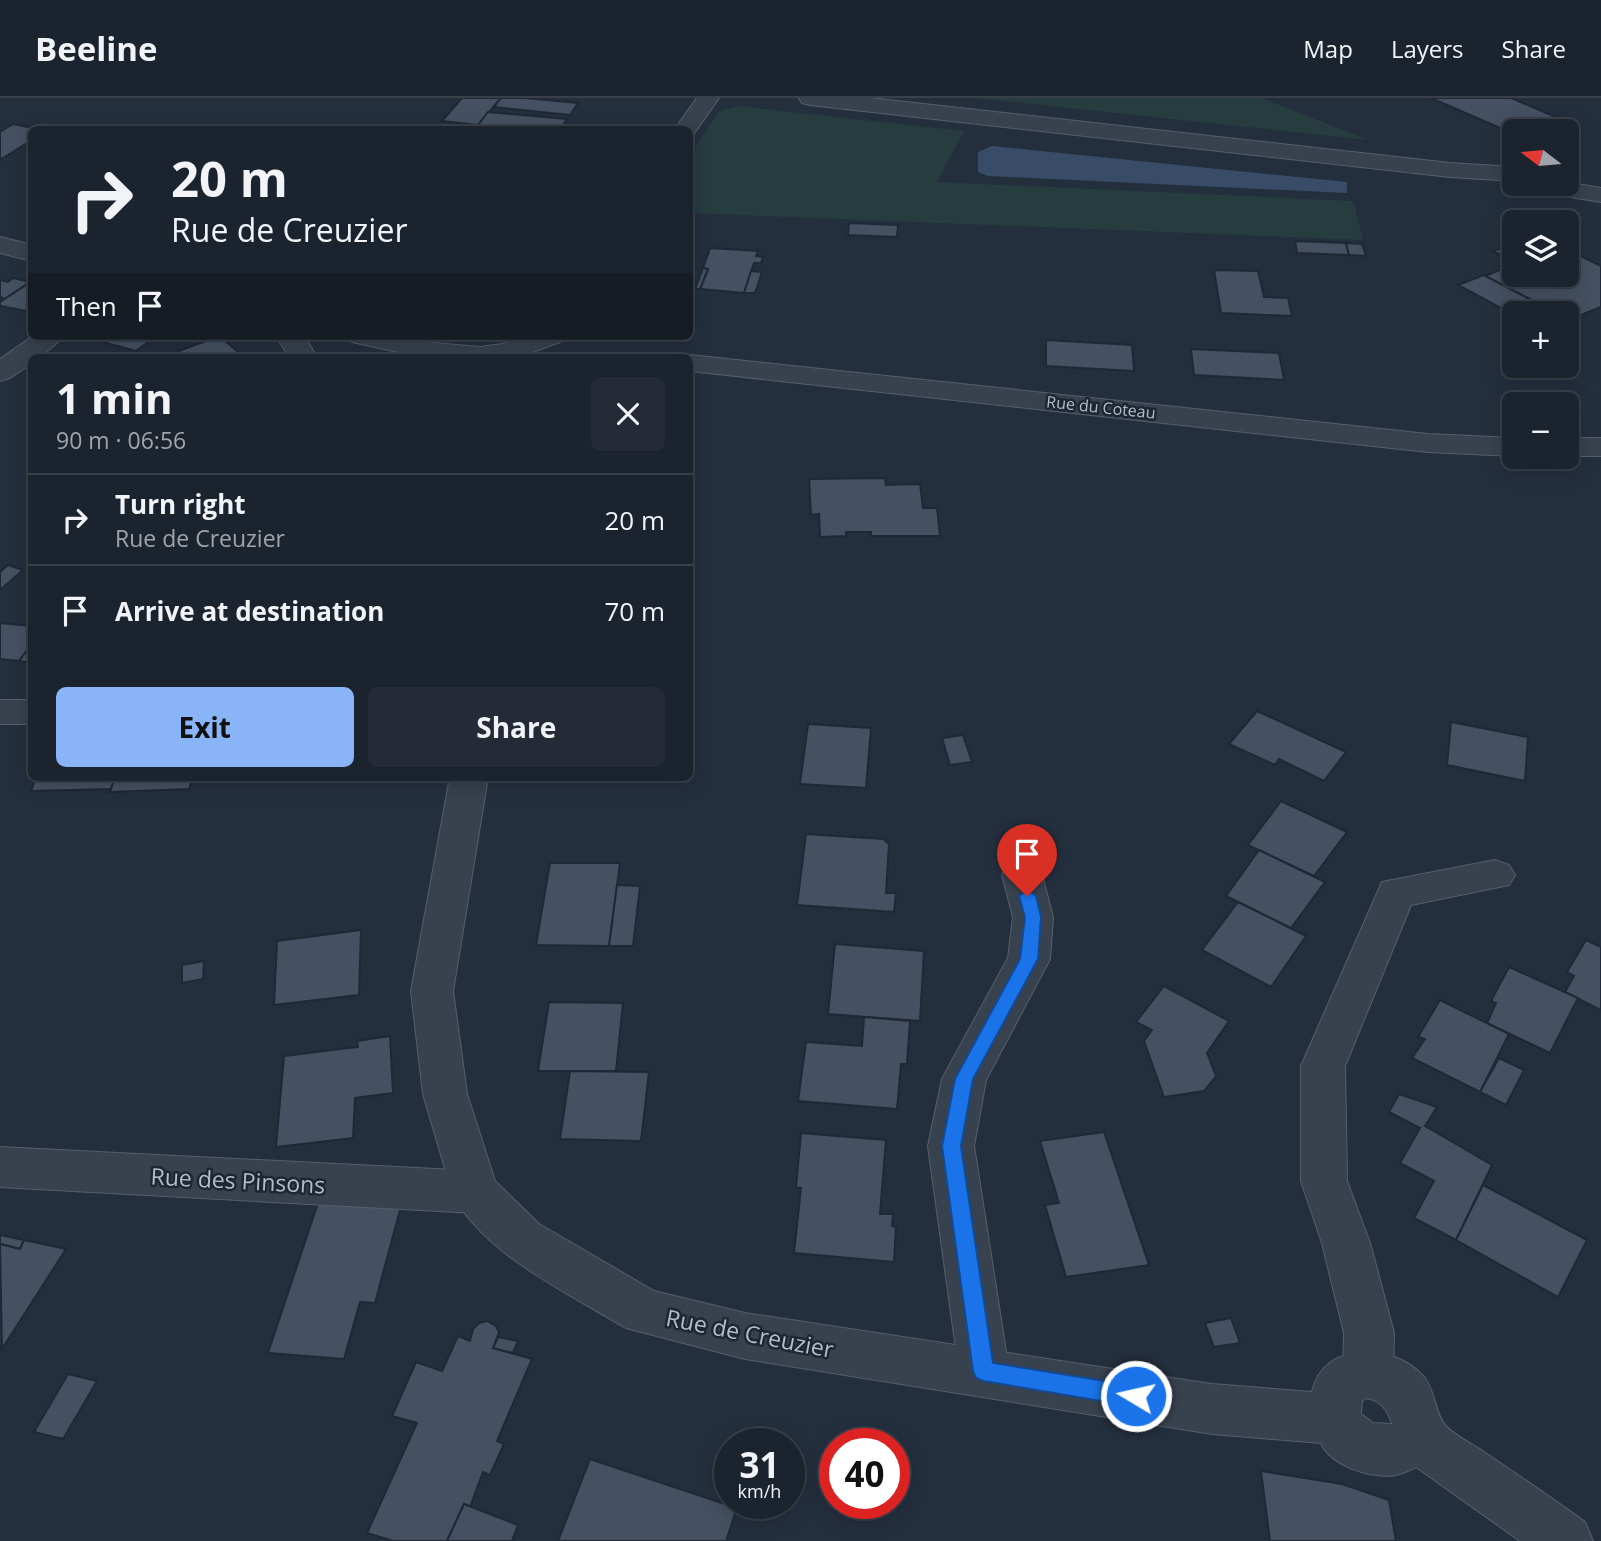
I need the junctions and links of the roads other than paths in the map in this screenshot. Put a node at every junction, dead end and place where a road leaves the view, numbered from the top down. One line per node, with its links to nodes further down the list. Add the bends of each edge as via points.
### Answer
1 (708, 98): 3 (street)
2 (810, 98): 4 (street)
3 (688, 126)
4 (1442, 169): 5 (street); 6 (street)
5 (1502, 173)
6 (1502, 178)
7 (1579, 179): 8 (street)
8 (1601, 180)
9 (1579, 191): 10 (street)
10 (1601, 195)
11 (0, 245): 12 (street)
12 (28, 252)
13 (45, 340): 19 (street)
14 (381, 340): 16 (street)
15 (545, 346): 17 (street)
16 (451, 354)
17 (497, 354)
18 (693, 363): 20 (street, Rue du Coteau, via 1428,443)
19 (0, 372)
20 (1502, 446)
21 (1579, 447): 22 (street)
22 (1601, 447)
23 (0, 712): 24 (street)
24 (28, 712)
25 (469, 781): 29 (street, Rue de Creuzier, via 432,991 445,1094)
26 (1022, 875): 30 (street, via 1033,917 1029,959 964,1079 951,1146)
27 (1495, 875): 31 (street, via 1396,893 1323,1066 1324,1181 1369,1333)
28 (0, 1167): 29 (street, Rue des Pinsons)
29 (475, 1192): 30 (street, Rue de Creuzier, via 522,1239 645,1312 745,1336)
30 (984, 1371): 32 (street, Rue de Creuzier, via 1212,1409)
31 (1368, 1374): 32 (street, via 1357,1375 1339,1387 1334,1407); 33 (street, via 1403,1391 1416,1413)
32 (1337, 1419): 33 (street, via 1352,1440 1376,1451 1399,1450)
33 (1415, 1435): 34 (street)
34 (1566, 1541)

